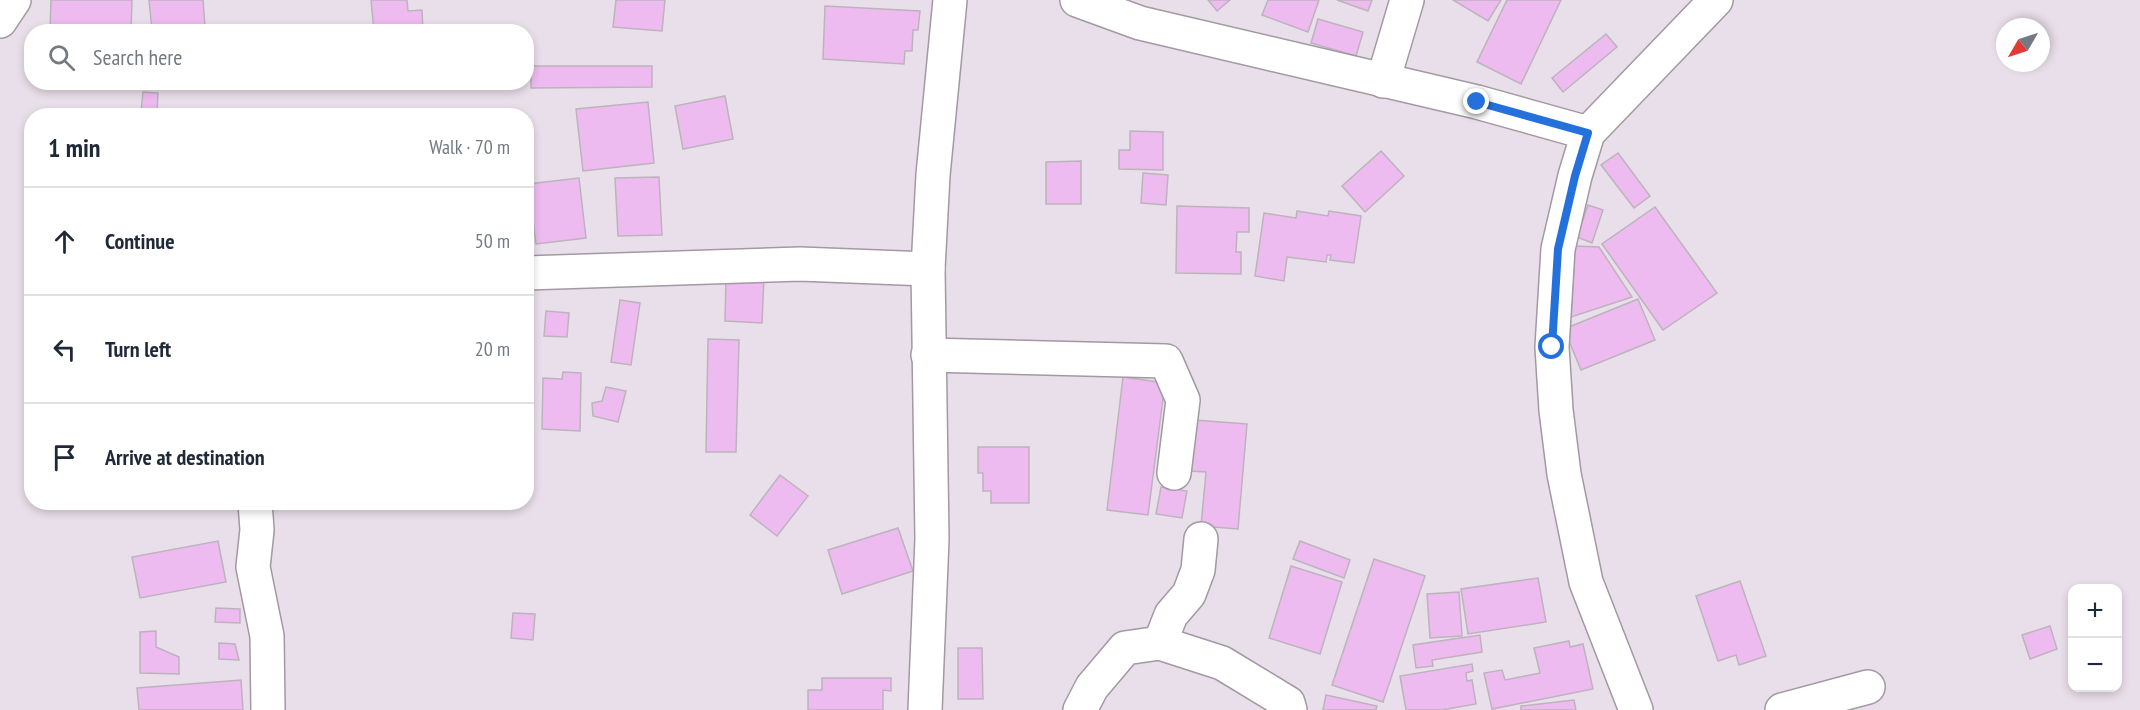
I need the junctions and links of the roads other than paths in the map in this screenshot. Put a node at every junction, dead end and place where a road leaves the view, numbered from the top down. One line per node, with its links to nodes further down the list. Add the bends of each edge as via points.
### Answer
1 (14, 0): 6 (street)
2 (950, 0): 9 (street)
3 (1077, 0): 7 (street, via 1140,23)
4 (1407, 0): 7 (street)
5 (1716, 0): 8 (street)
6 (0, 21)
7 (1383, 81): 8 (street)
8 (1588, 133): 21 (street, via 1558,249 1552,347 1556,410 1564,474 1586,582)
9 (928, 269): 10 (street, via 800,264); 11 (street)
10 (534, 273)
11 (928, 355): 12 (street, via 1166,362 1183,400); 18 (street, via 932,539)
12 (1174, 472)
13 (256, 510): 17 (street, via 253,567 267,636)
14 (1201, 539): 15 (street, via 1198,570 1189,594 1171,615)
15 (1160, 643): 19 (street, via 1125,648 1092,687); 20 (street, via 1222,663 1287,703)
16 (1868, 687): 22 (street)
17 (268, 710)
18 (925, 710)
19 (1080, 710)
20 (1290, 710)
21 (1636, 710)
22 (1782, 710)

